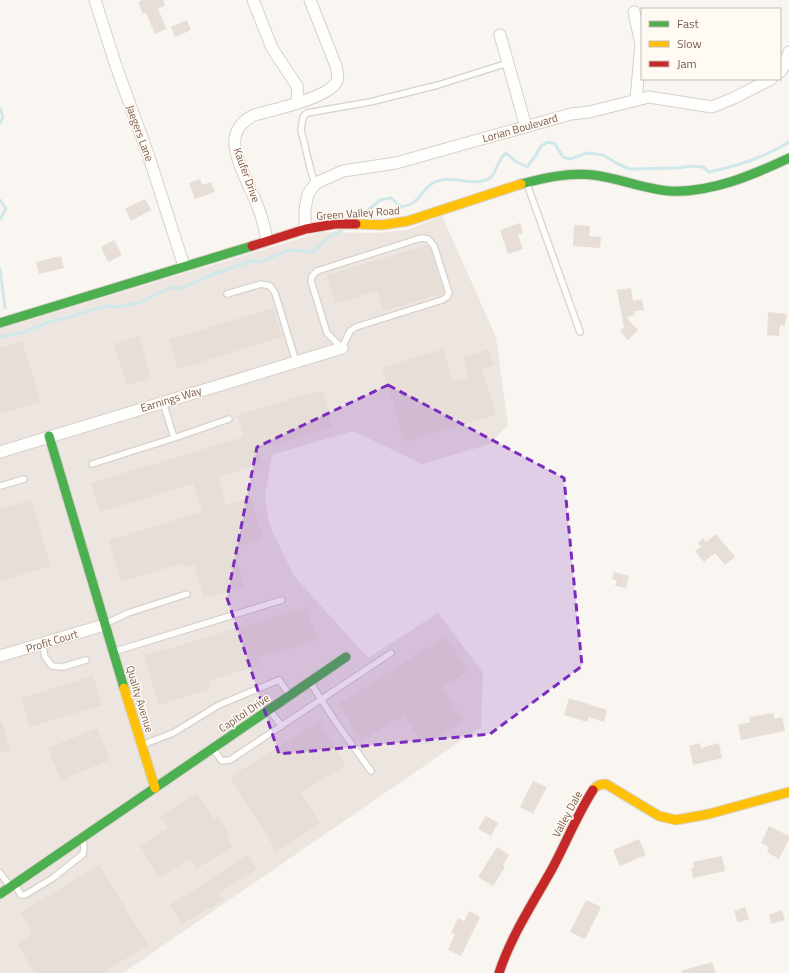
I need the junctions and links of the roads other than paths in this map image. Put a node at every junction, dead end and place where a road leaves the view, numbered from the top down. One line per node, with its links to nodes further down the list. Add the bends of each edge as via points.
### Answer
1 (95, 0): 18 (street, Jaegers Lane)
2 (253, 0): 11 (street, via 272,48 296,86)
3 (310, 0): 11 (street, Kaufer Drive, via 338,75 330,89)
4 (634, 12): 10 (street, via 641,44)
5 (500, 35): 7 (street)
6 (789, 52): 8 (street)
7 (508, 63): 12 (street); 15 (lane, via 438,85 370,102 307,112 303,117 301,130)
8 (781, 70)
9 (769, 80): 10 (street, Lorian Boulevard, via 712,107 649,97)
10 (636, 100): 12 (street, Lorian Boulevard)
11 (298, 102): 17 (street, Kaufer Drive, via 247,118 241,124 235,138 235,146 259,210)
12 (526, 126): 15 (street, Lorian Boulevard, via 396,163 343,171)
13 (789, 158): 14 (street, Green Valley Road, via 751,175 686,190 655,189 589,174 556,176)
14 (527, 182): 16 (street, Green Valley Road, via 395,224 326,225); 21 (lane)
15 (316, 183): 16 (street, via 308,194)
16 (306, 229): 17 (street, Green Valley Road)
17 (267, 240): 18 (street, Green Valley Road)
18 (184, 266): 20 (street, Green Valley Road)
19 (227, 294): 23 (lane, via 261,284 270,286 275,293)
20 (0, 324)
21 (580, 332)
22 (342, 348): 22 (lane, via 327,333 311,281 312,276 328,267 421,238 428,239 434,246 450,293 447,297 356,327 350,331); 23 (street, Earnings Way)
23 (296, 362): 24 (street, Earnings Way)
24 (163, 402): 26 (street, Earnings Way); 27 (lane)
25 (229, 419): 27 (lane)
26 (49, 436): 28 (street, Earnings Way); 34 (street, Quality Avenue)
27 (174, 438): 29 (lane)
28 (0, 452)
29 (92, 464)
30 (24, 479): 31 (lane)
31 (0, 486)
32 (187, 594): 34 (lane)
33 (282, 600): 36 (lane)
34 (104, 624): 35 (street, Profit Court); 36 (street, Quality Avenue)
35 (42, 644): 38 (street, Profit Court); 40 (lane, via 45,657 52,666 63,667)
36 (113, 652): 46 (street, Quality Avenue)
37 (391, 652): 43 (lane)
38 (0, 655)
39 (346, 657): 41 (street, Capitol Drive)
40 (86, 660)
41 (310, 682): 42 (street, Capitol Drive); 43 (lane)
42 (291, 695): 44 (street, Capitol Drive); 46 (lane, via 279,680 219,705 173,733)
43 (322, 699): 45 (lane); 48 (lane)
44 (269, 710): 45 (lane); 47 (street, Capitol Drive)
45 (282, 726): 47 (lane, via 230,760 222,761)
46 (142, 745): 49 (street, Quality Avenue)
47 (212, 749): 49 (street, Capitol Drive)
48 (371, 771)
49 (155, 788): 51 (street)
50 (789, 792): 55 (street, Valley Dale, via 709,814 676,820 659,816 606,784 596,786 516,932)
51 (83, 838): 53 (street); 53 (lane, via 83,854 43,885 21,895)
52 (0, 873): 53 (lane)
53 (13, 886): 54 (street)
54 (0, 894)
55 (499, 973)

